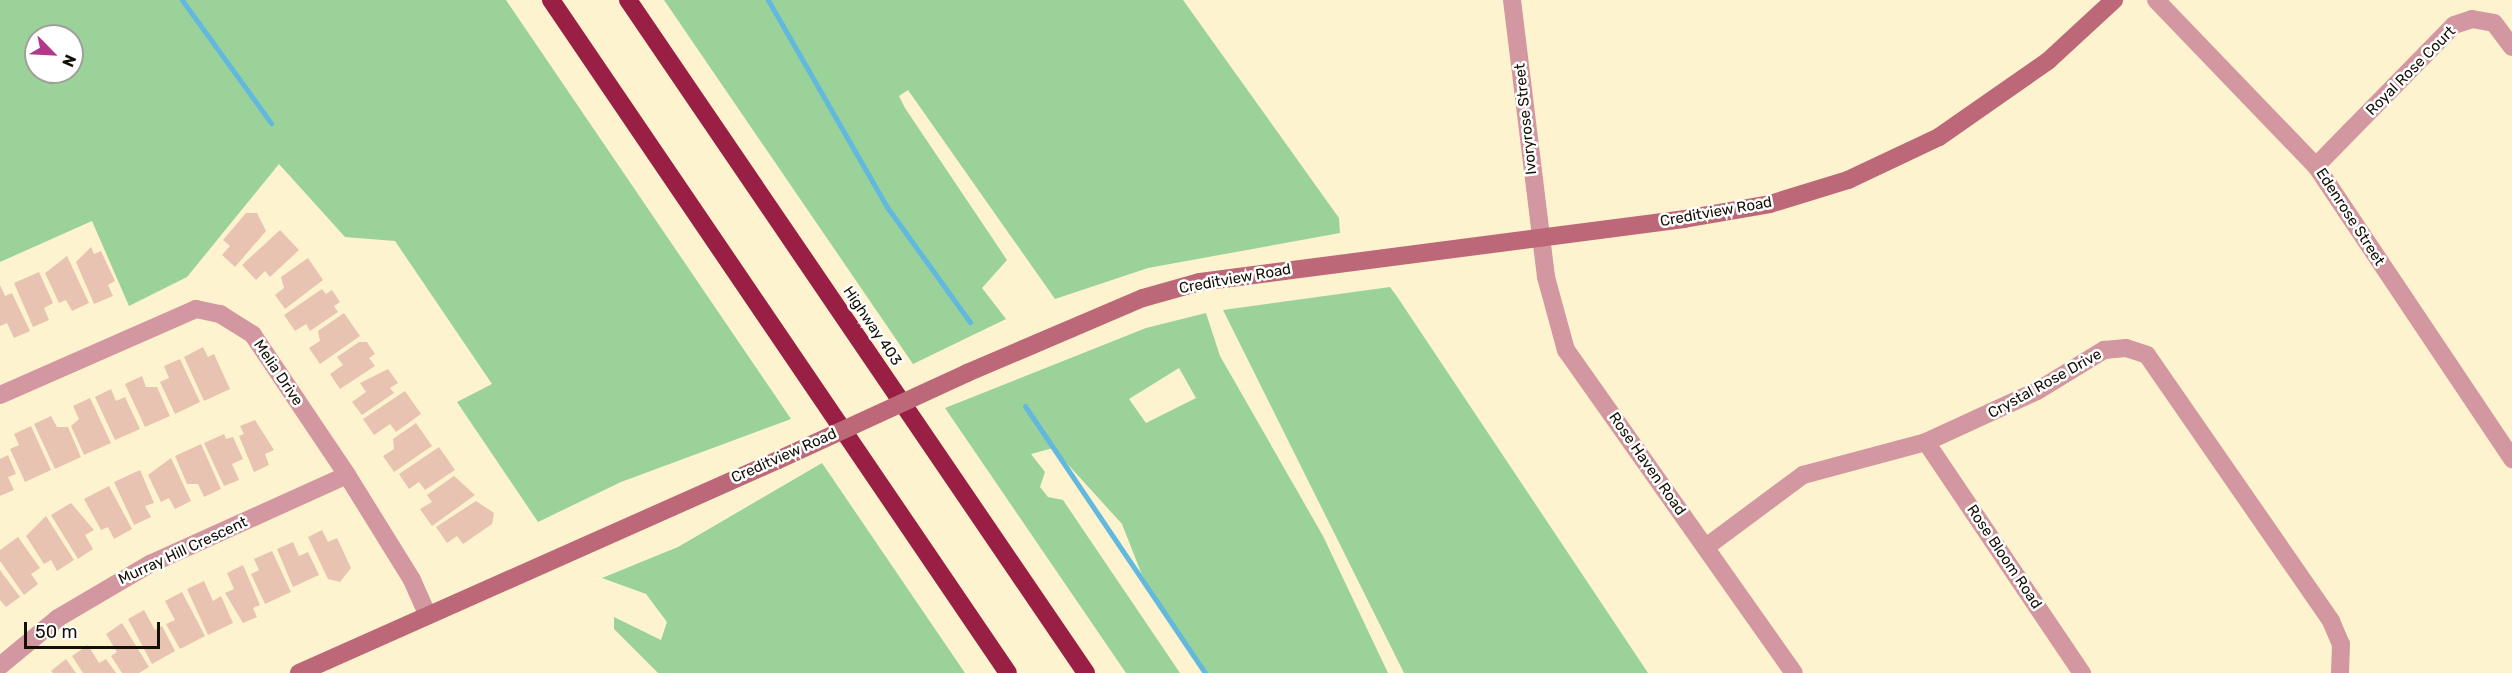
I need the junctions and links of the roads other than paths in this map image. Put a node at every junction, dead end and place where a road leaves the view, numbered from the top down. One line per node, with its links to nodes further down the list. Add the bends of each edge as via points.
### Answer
1 (551, 0): 17 (highway)
2 (628, 0): 18 (highway, Highway 403)
3 (1512, 0): 8 (street, Ivoryrose Street, via 1534,197)
4 (2114, 0): 8 (main road, Creditview Road, via 2048,61 1939,137 1848,180 1770,204)
5 (2156, 0): 7 (street, Edenrose Street)
6 (2512, 47): 7 (street, Royal Rose Court, via 2494,23 2472,19 2454,25)
7 (2316, 166): 11 (street, Edenrose Street)
8 (1545, 237): 13 (street, Rose Haven Road, via 1546,277 1566,350); 14 (main road, Creditview Road, bridge, via 1200,282 1143,298)
9 (0, 395): 12 (street, Melia Drive, via 196,309 220,314 253,335)
10 (1926, 442): 13 (street, Crystal Rose Drive, via 1803,475); 20 (street, Rose Bloom Road); 21 (street, Crystal Rose Drive, via 2037,391 2104,350 2126,348 2147,355 2331,621 2341,644)
11 (2512, 459)
12 (347, 475): 14 (street, Melia Drive, via 412,580); 15 (street, Murray Hill Crescent, via 150,564 58,618)
13 (1706, 547): 19 (street, Rose Haven Road)
14 (428, 616): 16 (main road, Creditview Road)
15 (0, 666)
16 (299, 673)
17 (1008, 673)
18 (1086, 673)
19 (1794, 673)
20 (2082, 673)
21 (2340, 673)

